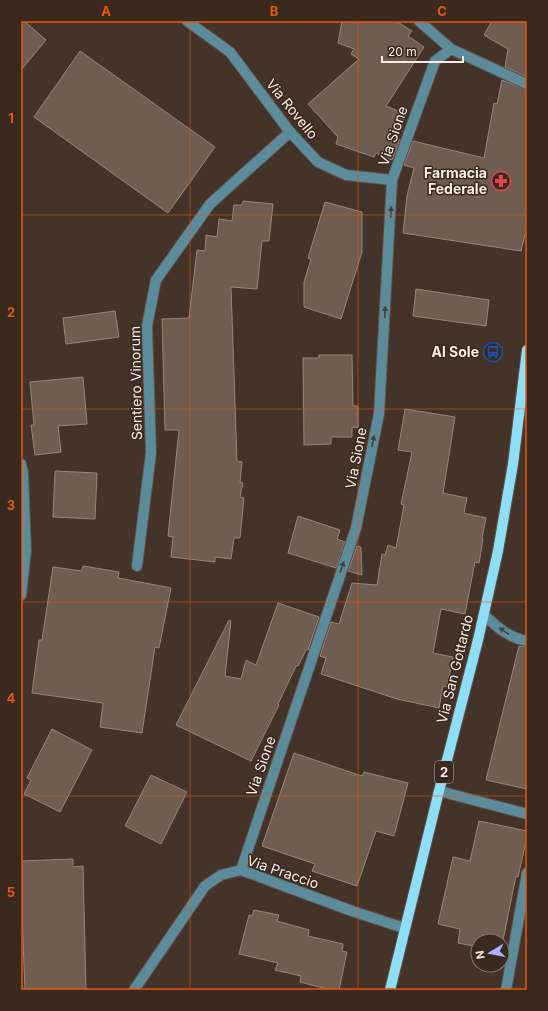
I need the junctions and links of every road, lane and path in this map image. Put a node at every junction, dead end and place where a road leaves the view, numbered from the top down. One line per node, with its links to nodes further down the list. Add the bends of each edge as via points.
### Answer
1 (187, 21): 5 (street, Via Rovello, via 230,52)
2 (418, 21): 3 (street)
3 (451, 49): 4 (street); 6 (street, Via Sione, via 435,60)
4 (527, 84)
5 (290, 132): 6 (street, Via Rovello, via 318,162 346,175); 9 (street, Sentiero Vinorum, via 210,204 156,280 147,326 151,453)
6 (392, 180): 15 (street, Via Sione, one-way to 6, via 356,528 379,414)
7 (527, 350): 11 (main road, Via San Gottardo / 2, via 513,464)
8 (21, 464): 10 (street, via 26,551)
9 (137, 566)
10 (21, 595)
11 (484, 615): 12 (street, one-way to 11, via 504,632); 13 (main road, Via San Gottardo / 2)
12 (527, 641)
13 (439, 791): 14 (street); 17 (main road, Via San Gottardo / 2)
14 (527, 814)
15 (241, 870): 17 (street, Via Praccio); 18 (street, Via Praccio, via 221,875 205,886)
16 (527, 872): 20 (street)
17 (404, 928): 19 (main road, Via San Gottardo / 2)
18 (134, 990)
19 (390, 990)
20 (506, 990)

